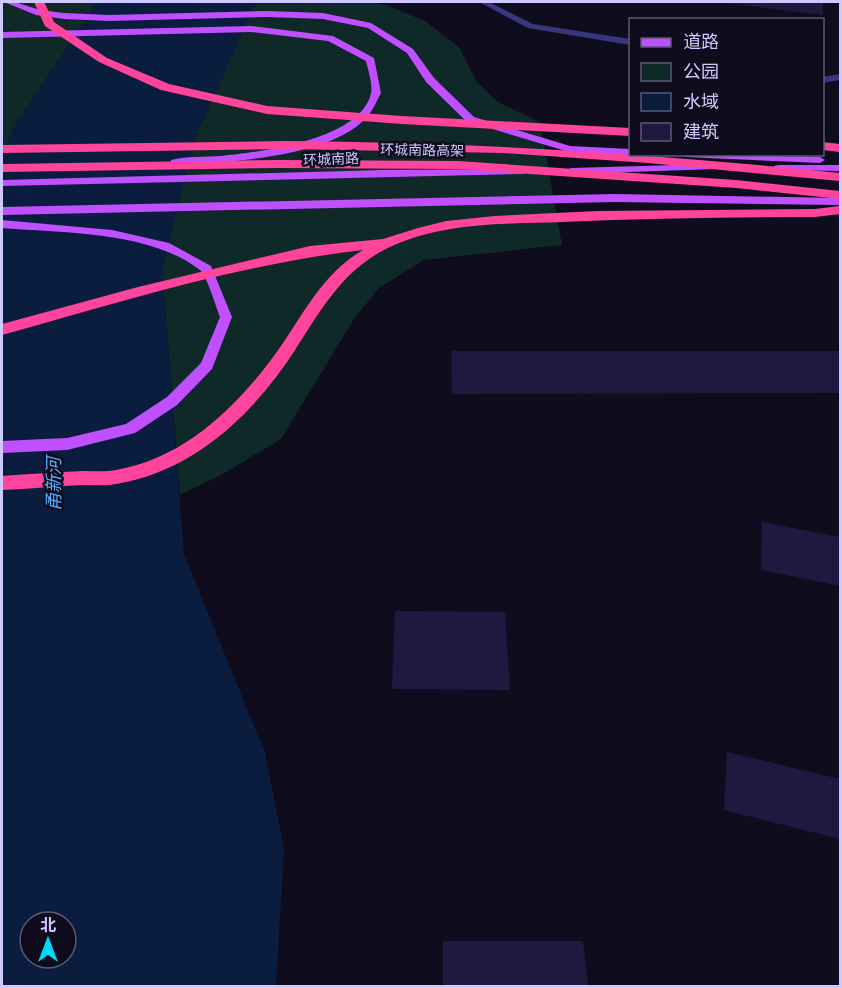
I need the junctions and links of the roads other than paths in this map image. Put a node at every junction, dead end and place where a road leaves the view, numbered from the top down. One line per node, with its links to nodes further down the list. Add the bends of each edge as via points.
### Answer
1 (8, 2): 3 (main road)
2 (483, 2): 5 (lane, via 531,26)
3 (39, 7): 8 (highway, via 50,24 103,60 165,87 267,110); 12 (main road, via 109,18 323,16 371,26 410,51 430,80 470,118 569,149)
4 (2, 35): 16 (main road, via 251,29 330,38 371,60 376,93 360,119 320,141 258,156)
5 (629, 42)
6 (840, 77): 7 (lane)
7 (824, 80)
8 (629, 132)
9 (824, 146): 10 (highway)
10 (840, 148)
11 (2, 149): 18 (highway, 环城南路高架, via 456,148 690,162)
12 (629, 152)
13 (740, 156): 14 (main road)
14 (840, 163)
15 (2, 168): 16 (highway, 环城南路高架)
16 (25, 168): 22 (highway, 环城南路高架, via 458,165)
17 (840, 168): 20 (main road, 环城南路, via 707,167)
18 (840, 177)
19 (2, 178): 20 (main road)
20 (195, 178): 21 (main road, 环城南路)
21 (2, 183)
22 (840, 195)
23 (840, 202): 25 (main road, via 615,198)
24 (840, 210): 30 (highway, via 512,219 423,231 392,241 348,268 315,304 277,364 232,418 176,457 119,477)
25 (2, 211)
26 (840, 222): 28 (highway, via 502,229 310,252)
27 (2, 224): 29 (main road, via 112,234 165,246 207,268 226,317 207,366 172,401 130,429 67,444)
28 (2, 329)
29 (2, 447)
30 (2, 483)

